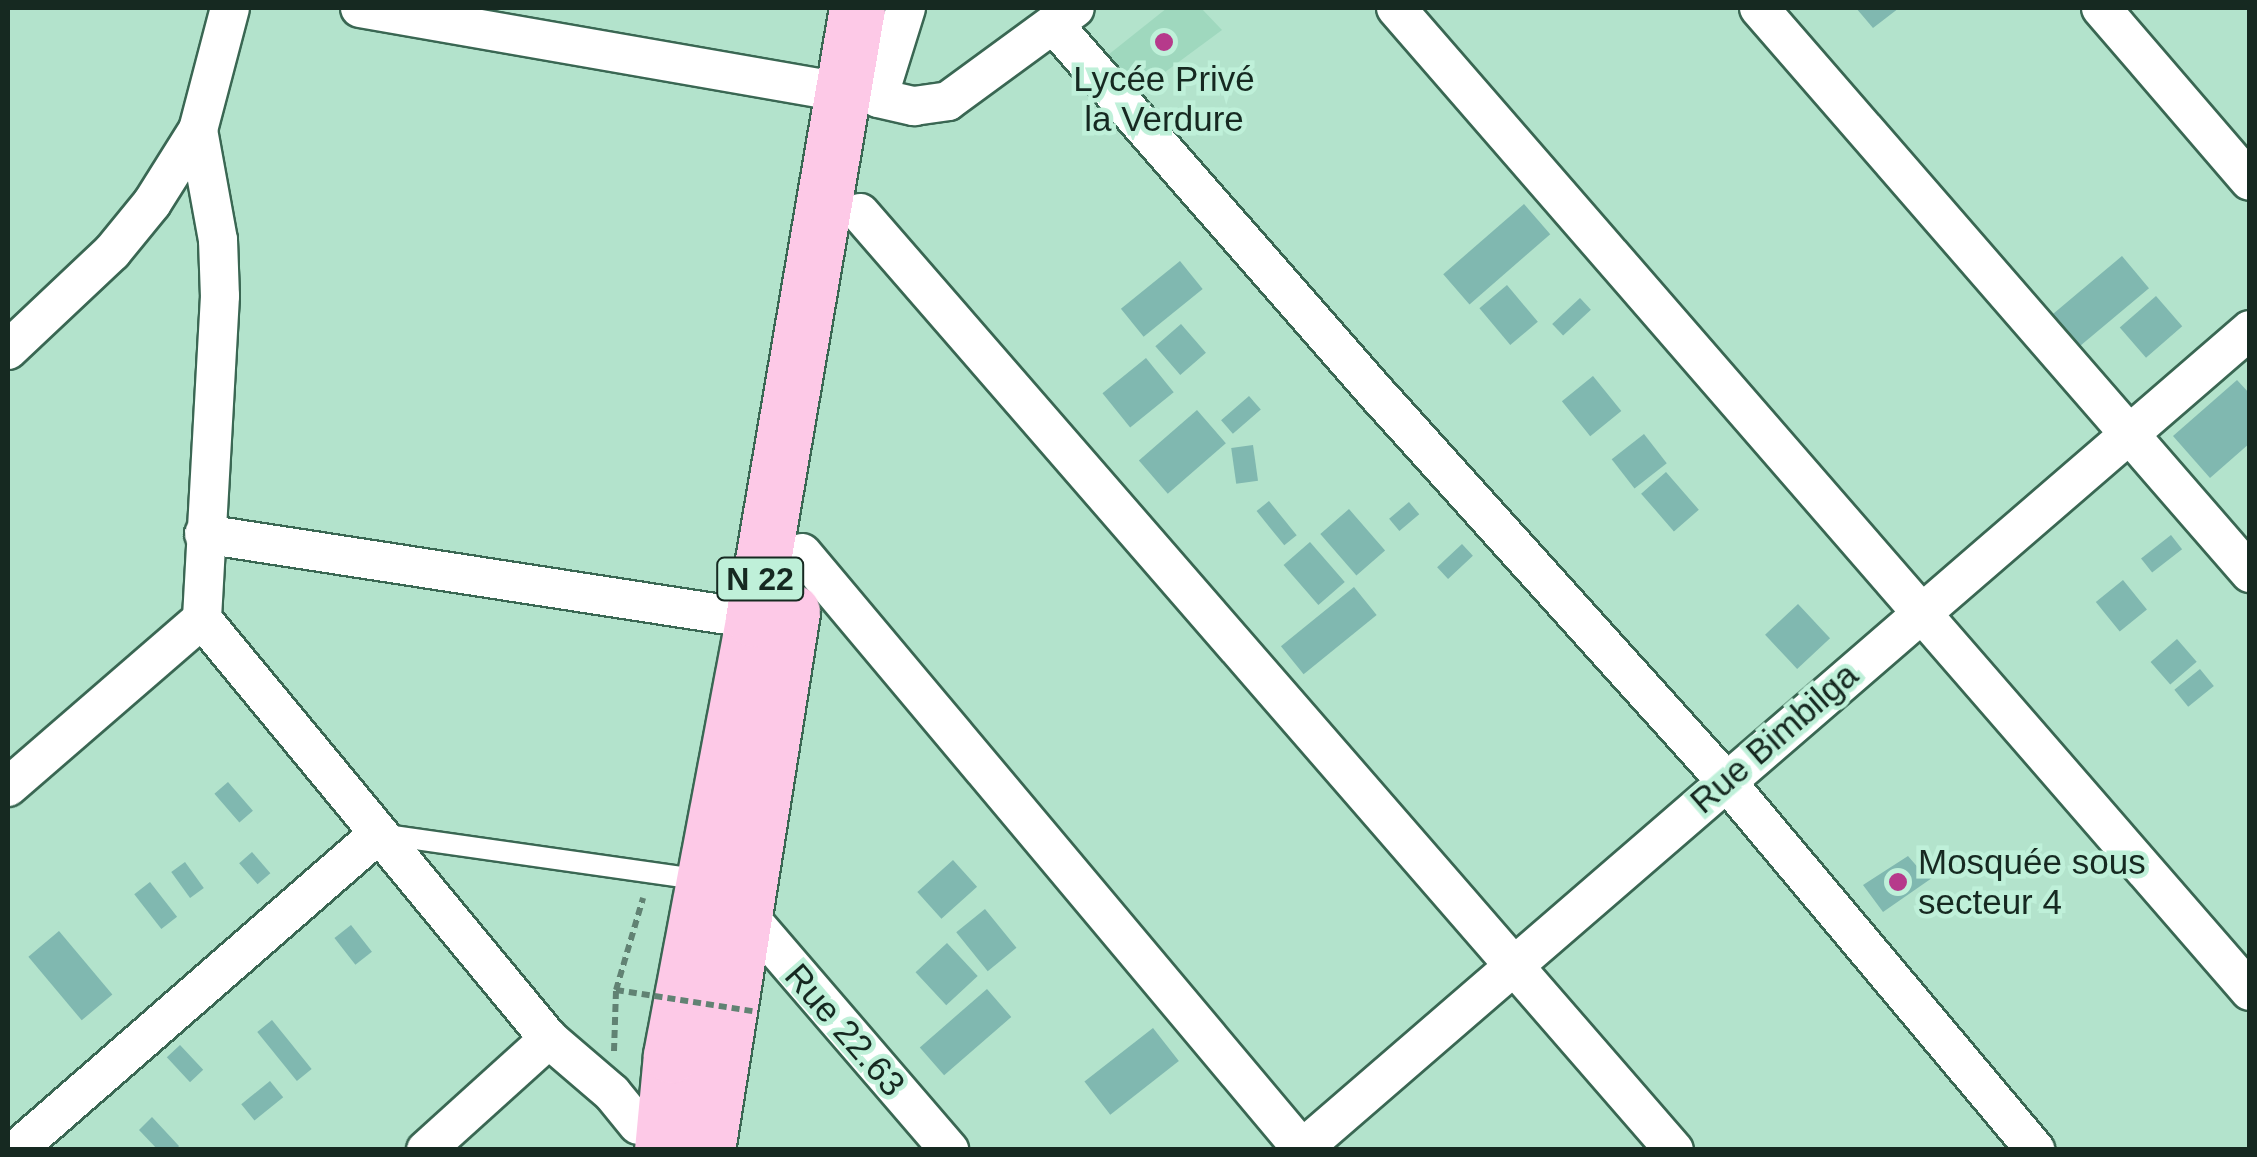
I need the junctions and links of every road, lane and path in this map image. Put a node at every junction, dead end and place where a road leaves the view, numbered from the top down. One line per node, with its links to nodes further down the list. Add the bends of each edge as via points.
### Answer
1 (230, 8): 12 (street)
2 (360, 8): 11 (street)
3 (846, 8): 11 (street)
4 (857, 8): 11 (main road, N 22)
5 (894, 8): 11 (main road, N 22)
6 (906, 8): 11 (street)
7 (1396, 8): 21 (street)
8 (1760, 8): 17 (street)
9 (2101, 8): 13 (street)
10 (1065, 17): 11 (street, via 948,101 914,106); 24 (street, via 1393,412)
11 (861, 95): 14 (main road, N 22); 23 (main road, N 22)
12 (198, 130): 16 (street, via 152,204 112,252); 18 (street, via 218,240 220,296)
13 (2250, 181)
14 (860, 212): 19 (main road, N 22); 29 (street)
15 (2250, 330): 17 (street, Rue Bimbilga)
16 (8, 350)
17 (2130, 432): 20 (street); 21 (street, Rue Bimbilga)
18 (204, 534): 22 (street); 23 (street)
19 (802, 553): 28 (main road, N 22); 36 (street)
20 (2250, 573)
21 (1923, 610): 24 (street, Rue Bimbilga); 31 (street)
22 (202, 619): 25 (street); 26 (street)
23 (753, 619): 28 (main road, N 22)
24 (1725, 780): 29 (street, Rue Bimbilga); 43 (street)
25 (8, 787)
26 (378, 834): 27 (lane); 33 (street); 37 (street)
27 (649, 872): 28 (lane); 30 (path)
28 (723, 895): 34 (main road, N 22); 41 (street, Rue 22.63)
29 (1515, 966): 36 (street, Rue Bimbilga); 42 (street)
30 (616, 990): 32 (path, bridge); 35 (path)
31 (2250, 991)
32 (752, 1011)
33 (550, 1040): 35 (street); 38 (street)
34 (696, 1057): 35 (main road); 39 (main road, N 22); 40 (main road)
35 (636, 1129)
36 (1302, 1149)
37 (16, 1150)
38 (426, 1150)
39 (707, 1150)
40 (726, 1150)
41 (950, 1150)
42 (1674, 1150)
43 (2036, 1150)

